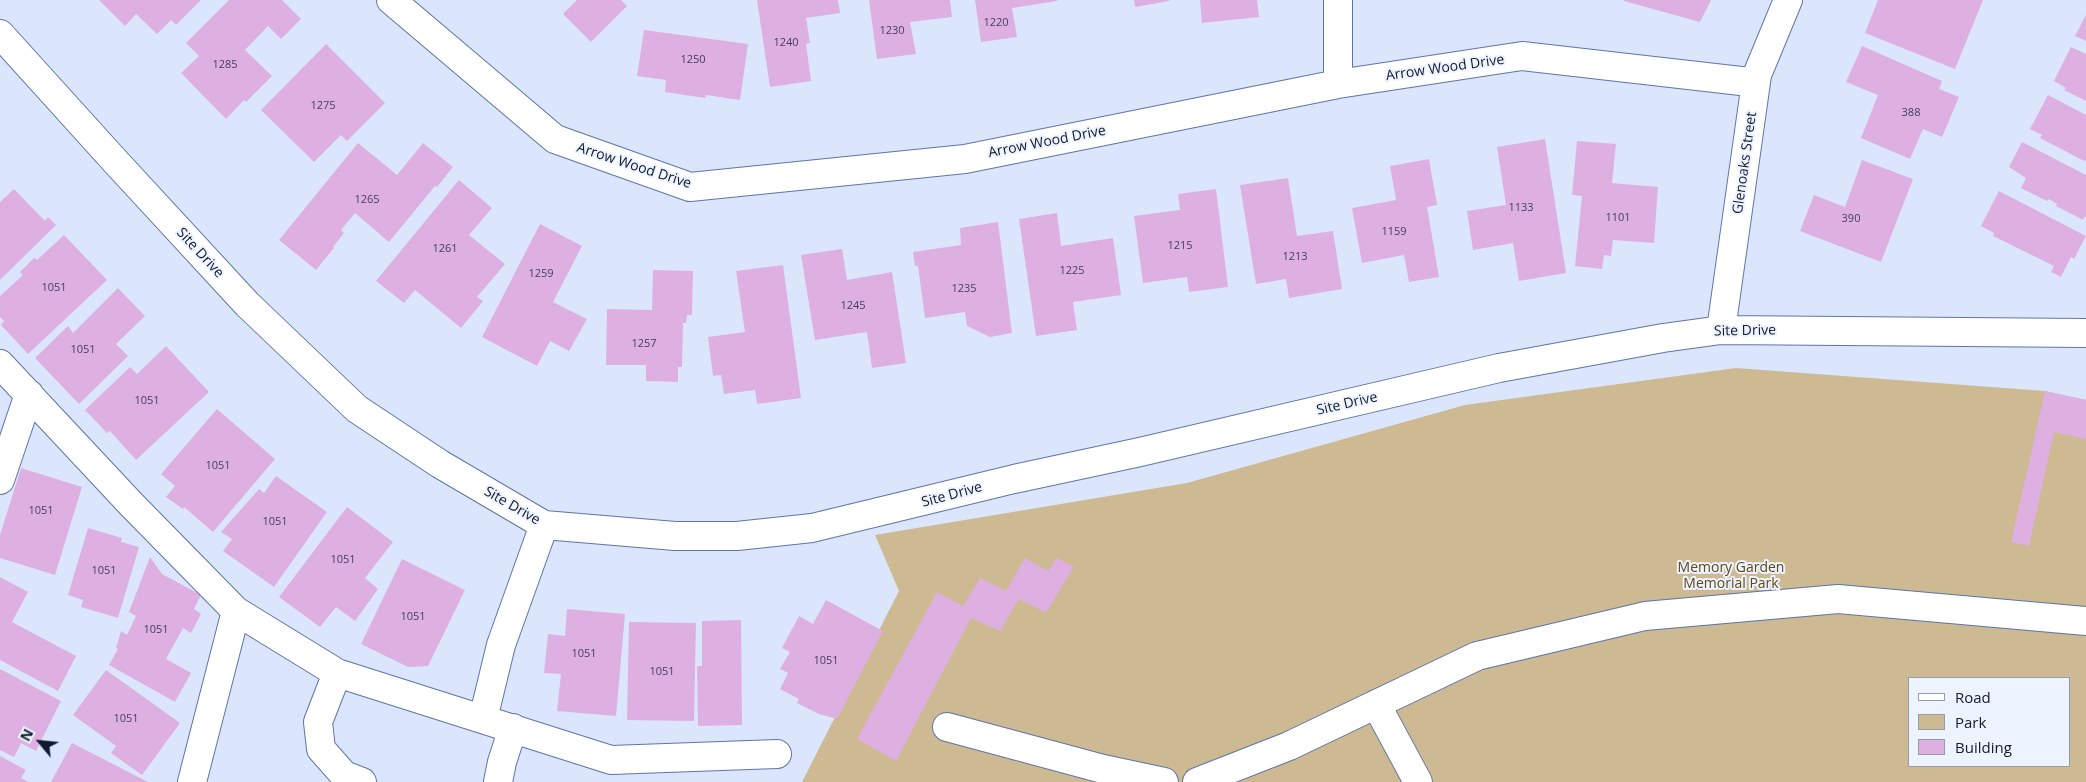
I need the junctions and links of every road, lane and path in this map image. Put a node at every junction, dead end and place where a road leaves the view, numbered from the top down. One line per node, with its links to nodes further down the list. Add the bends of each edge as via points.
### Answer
1 (391, 0): 6 (street, Arrow Wood Drive, via 555,139 690,188 964,159)
2 (1338, 0): 6 (street)
3 (1788, 0): 5 (street, Glenoaks Street)
4 (0, 34): 12 (street, Site Drive, via 247,304 358,409 440,464)
5 (1756, 81): 6 (street, Arrow Wood Drive, via 1741,82 1522,56); 7 (street, Glenoaks Street)
6 (1338, 84)
7 (1721, 330): 8 (street, Site Drive); 12 (street, Site Drive, via 1499,368 812,528 737,536 675,536)
8 (2086, 332)
9 (0, 364): 10 (street)
10 (29, 394): 11 (street); 13 (street)
11 (0, 480)
12 (544, 524): 17 (street, via 501,645)
13 (236, 611): 15 (street); 22 (street)
14 (2086, 621): 16 (street, via 1838,599 1646,616 1477,656)
15 (337, 673): 17 (street); 23 (street, via 318,722 321,749 344,775)
16 (1376, 704): 26 (street, via 1289,746); 27 (street)
17 (483, 719): 19 (street)
18 (947, 726): 25 (street, via 1103,769)
19 (513, 728): 21 (street); 24 (street)
20 (777, 754): 21 (street)
21 (612, 771)
22 (192, 782)
23 (362, 782)
24 (498, 782)
25 (1164, 782)
26 (1197, 782)
27 (1418, 782)

